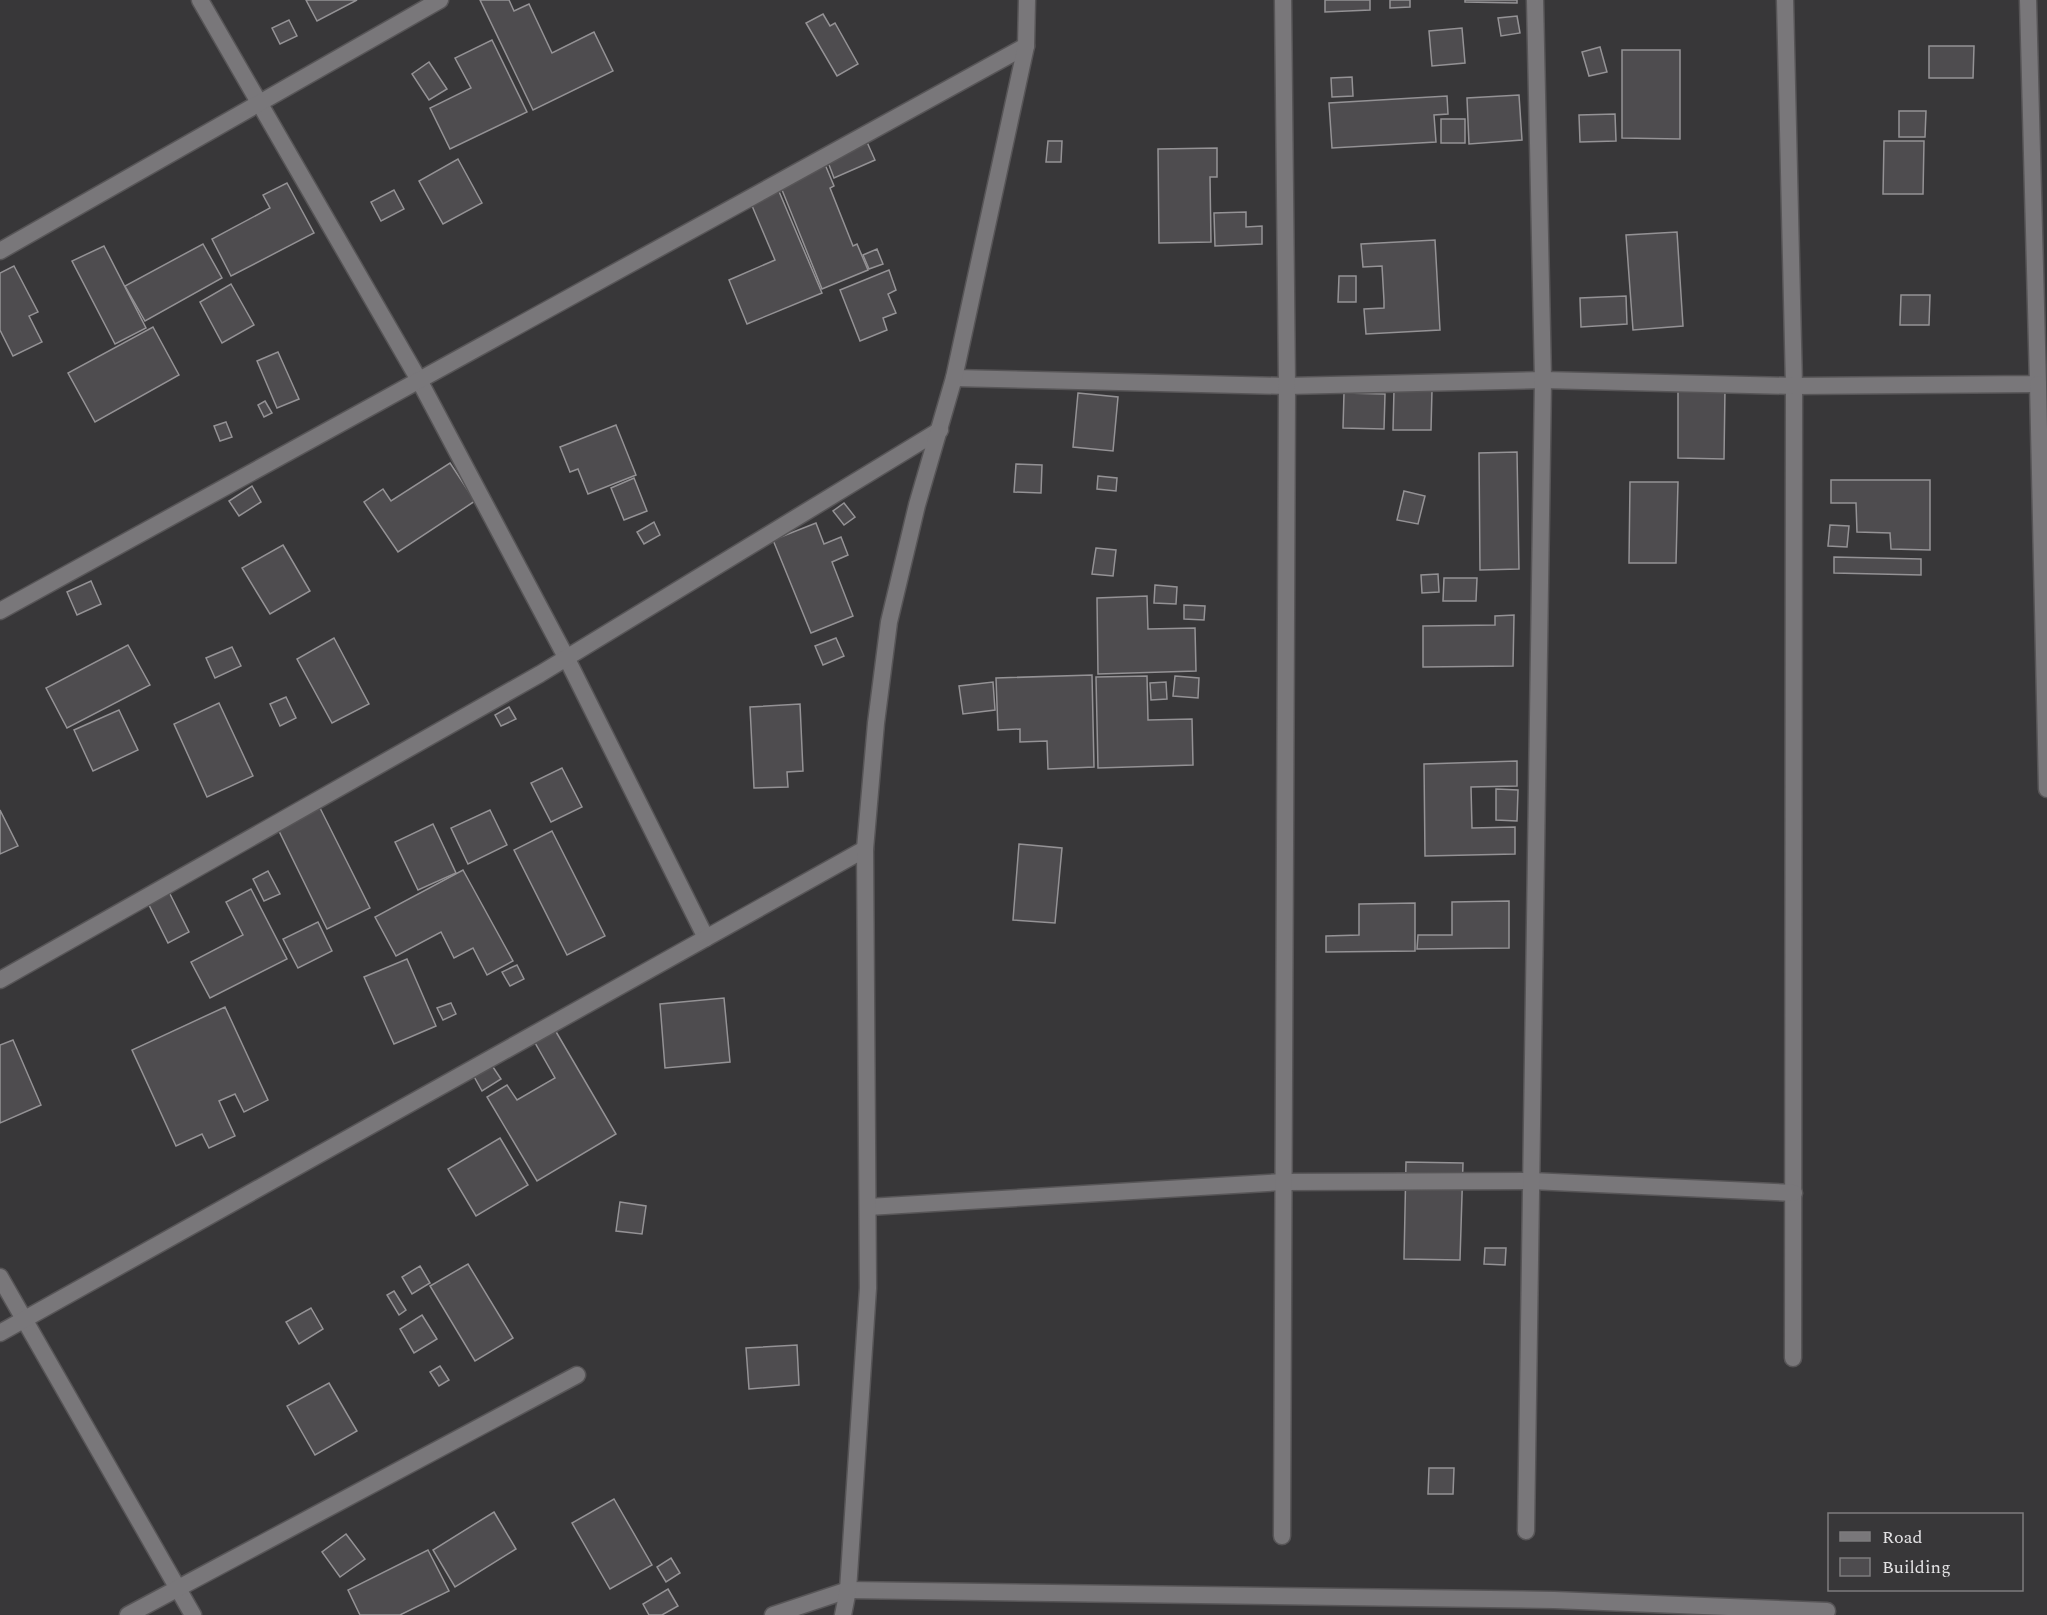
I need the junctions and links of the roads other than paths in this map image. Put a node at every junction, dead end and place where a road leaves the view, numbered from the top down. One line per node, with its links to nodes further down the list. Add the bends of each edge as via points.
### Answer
1 (200, 0): 9 (street)
2 (440, 0): 9 (street)
3 (1028, 0): 8 (street)
4 (1283, 0): 15 (street)
5 (1535, 0): 13 (street)
6 (1785, 0): 16 (street)
7 (2028, 0): 14 (street)
8 (1026, 46): 11 (street); 12 (street)
9 (258, 104): 10 (street); 12 (street)
10 (0, 251)
11 (954, 378): 15 (street); 17 (street)
12 (419, 380): 18 (street); 19 (street)
13 (1543, 380): 15 (street); 16 (street); 24 (street)
14 (2038, 384): 16 (street); 20 (street)
15 (1287, 386): 25 (street)
16 (1794, 386): 26 (street)
17 (940, 430): 19 (street); 21 (street, via 889,622)
18 (0, 611)
19 (566, 657): 22 (street); 23 (street)
20 (2047, 789)
21 (865, 849): 22 (street); 27 (street)
22 (706, 938): 29 (street)
23 (0, 980)
24 (1531, 1181): 25 (street); 26 (street); 33 (street)
25 (1283, 1182): 27 (street); 34 (street)
26 (1794, 1193): 31 (street)
27 (868, 1207): 36 (street, via 868,1288)
28 (0, 1277): 29 (street)
29 (25, 1318): 30 (street); 35 (street)
30 (0, 1333)
31 (1793, 1358)
32 (577, 1375): 35 (street)
33 (1526, 1531)
34 (1282, 1536)
35 (178, 1588): 38 (street); 39 (street)
36 (848, 1590): 37 (street, via 1554,1600); 40 (street); 41 (street)
37 (1827, 1611)
38 (128, 1615)
39 (193, 1615)
40 (773, 1615)
41 (843, 1615)

